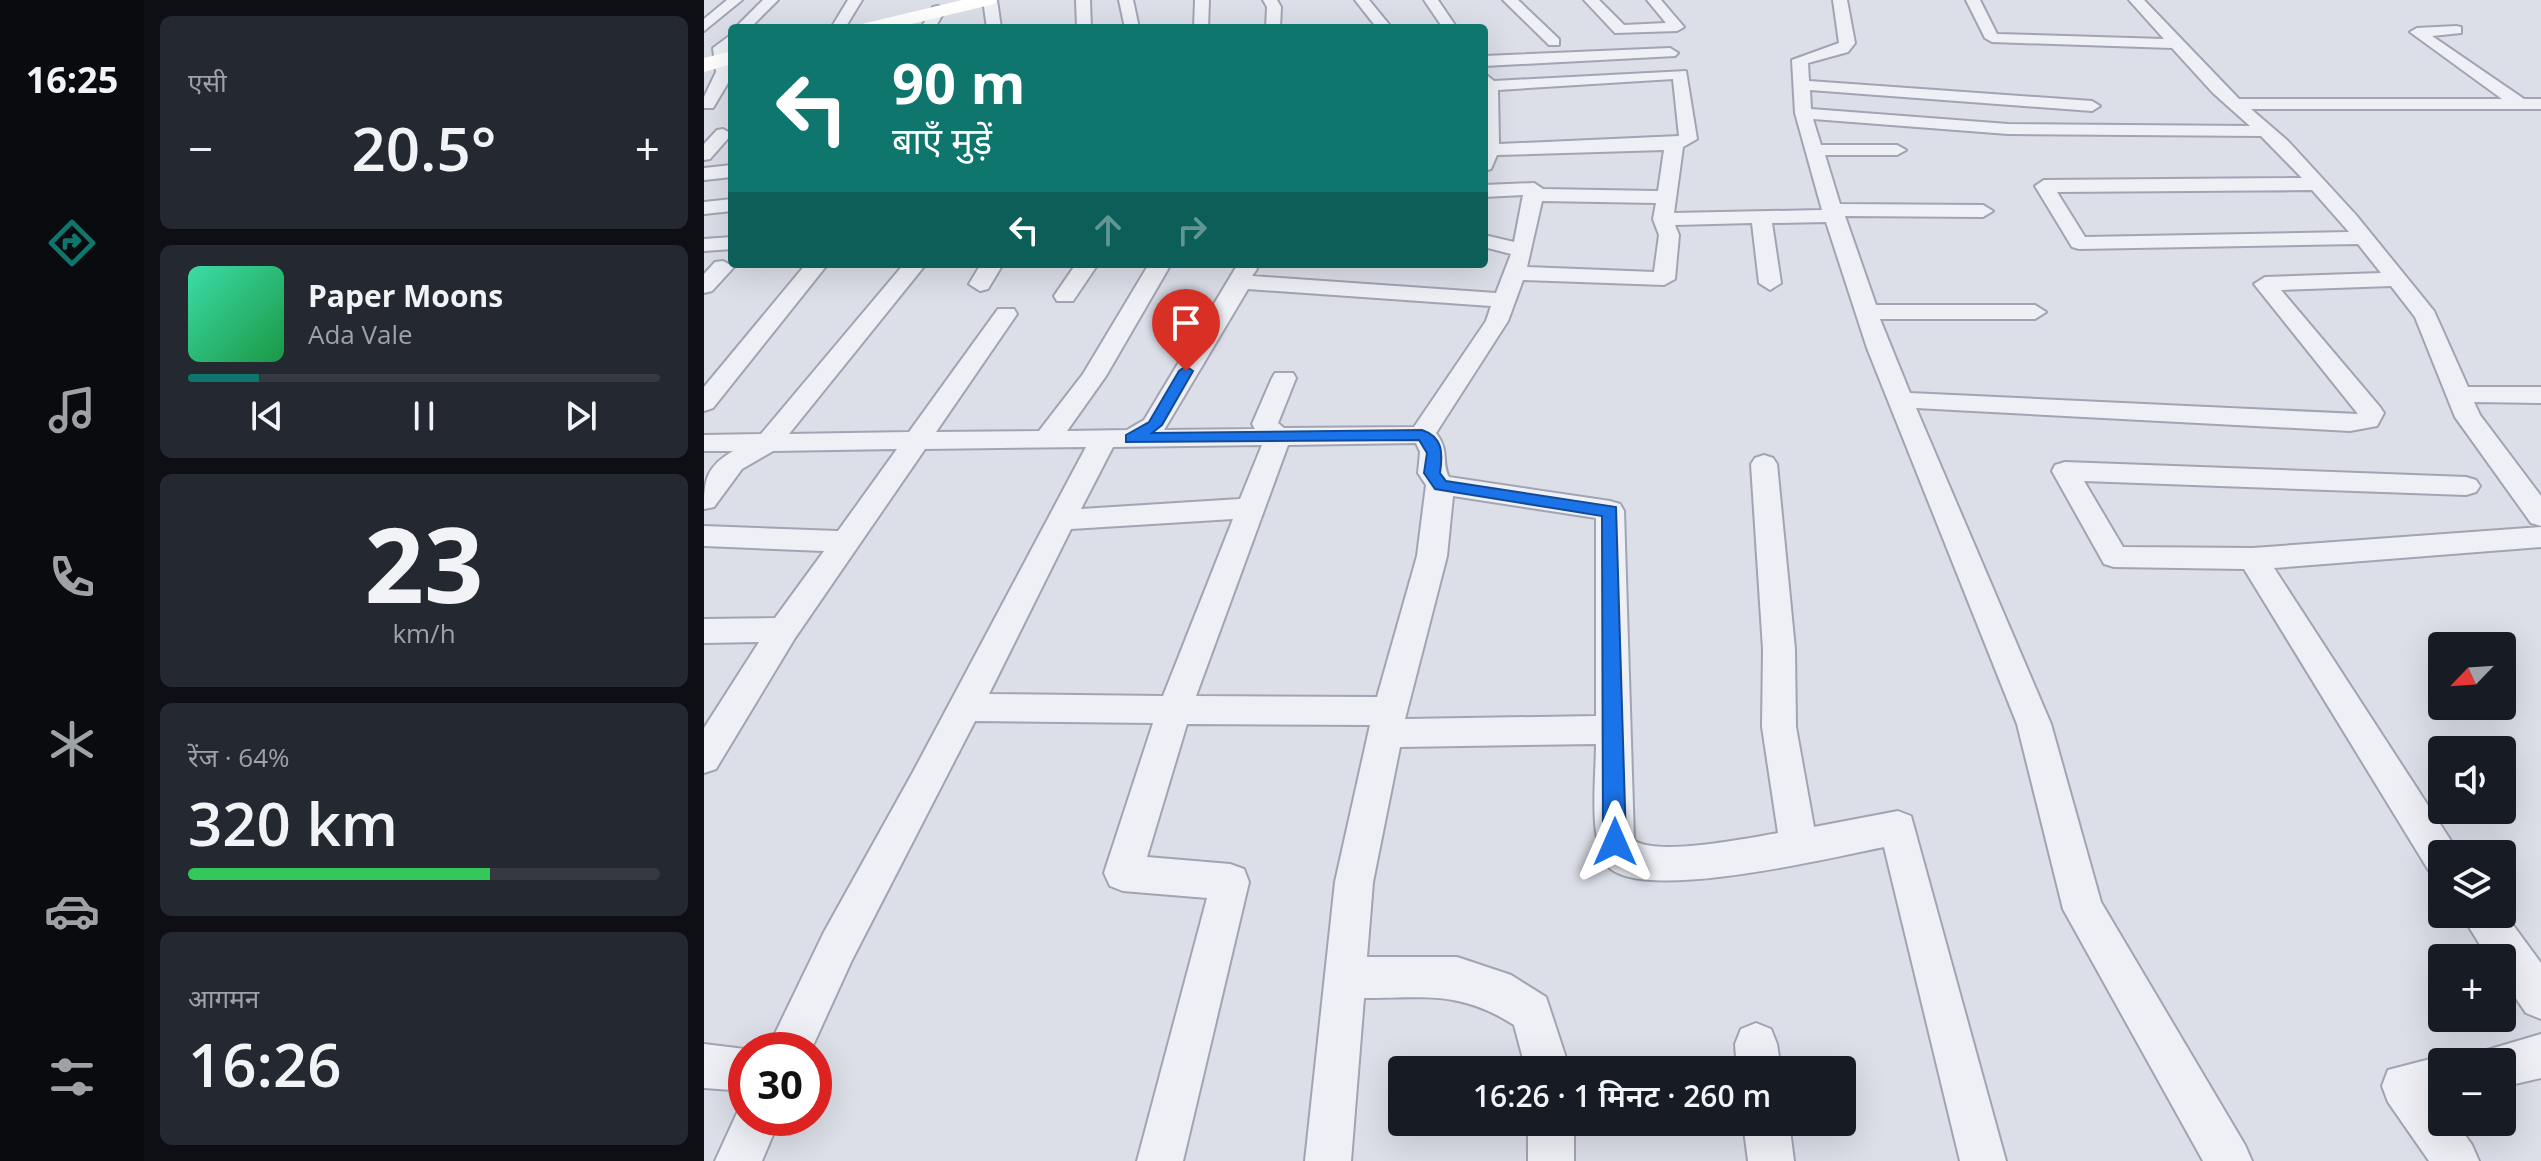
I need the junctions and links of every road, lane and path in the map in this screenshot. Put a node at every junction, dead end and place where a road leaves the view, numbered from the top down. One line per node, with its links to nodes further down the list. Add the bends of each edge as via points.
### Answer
1 (735, 0): 28 (street)
2 (771, 0): 18 (street)
3 (855, 0): 19 (street)
4 (988, 0): 17 (street); 21 (street)
5 (1083, 0): 22 (street)
6 (1126, 0): 23 (street)
7 (1202, 0): 24 (street)
8 (1270, 0): 25 (street)
9 (1362, 0): 26 (street)
10 (1431, 0): 27 (street)
11 (1510, 0): 32 (street)
12 (1591, 0): 29 (street)
13 (1654, 0): 29 (street, via 1677,27)
14 (1840, 0): 39 (street, via 1847,43 1843,49 1800,60)
15 (1973, 0): 33 (street, via 1992,38)
16 (2136, 0): 33 (street)
17 (928, 13): 20 (street)
18 (746, 24)
19 (840, 24)
20 (885, 24)
21 (993, 24)
22 (1084, 24)
23 (1131, 24)
24 (1201, 24)
25 (1273, 24)
26 (1382, 24)
27 (1447, 24)
28 (704, 27)
29 (1620, 30): 35 (street)
30 (2456, 30): 43 (street, via 2417,32)
31 (728, 42): 36 (street, via 721,48)
32 (1554, 42)
33 (2178, 44): 42 (street)
34 (1670, 53): 35 (street)
35 (1641, 54): 37 (street)
36 (720, 61): 41 (street, via 724,84)
37 (1488, 61)
38 (1488, 84): 49 (street, via 1680,74 1688,139)
39 (1802, 99): 45 (street); 46 (street, via 2055,131); 50 (street)
40 (728, 101): 41 (street)
41 (706, 104)
42 (2236, 104): 43 (street); 46 (street)
43 (2520, 104): 44 (street)
44 (2541, 104)
45 (2092, 106)
46 (2266, 131): 56 (street)
47 (728, 134): 48 (street); 52 (street)
48 (704, 136)
49 (1674, 144): 53 (street); 59 (street)
50 (1816, 150): 51 (street); 63 (street)
51 (1897, 150)
52 (704, 155)
53 (1488, 158)
54 (728, 171): 55 (street)
55 (704, 174)
56 (2314, 184): 66 (street); 66 (street, via 2044,186 2079,243)
57 (1488, 191): 58 (street, via 1534,189)
58 (1533, 195): 59 (street); 70 (street)
59 (1666, 197): 64 (street)
60 (728, 205): 61 (street)
61 (704, 208)
62 (1983, 211): 63 (street)
63 (1833, 213): 65 (street); 84 (street)
64 (1663, 219): 65 (street); 70 (street, via 1669,235 1664,279)
65 (1761, 219): 79 (street)
66 (2364, 238): 78 (street)
67 (728, 243): 69 (street)
68 (1488, 243): 70 (street)
69 (704, 245)
70 (1519, 262): 83 (street)
71 (723, 267): 81 (street)
72 (814, 268): 91 (street)
73 (912, 268): 97 (street)
74 (990, 268): 80 (street)
75 (1084, 268): 82 (street)
76 (1158, 268): 94 (street, via 1094,376)
77 (1243, 273): 83 (street); 96 (street, via 1154,425)
78 (2397, 279): 88 (street, via 2426,316); 90 (street, via 2265,284 2371,413 2368,420)
79 (1770, 283)
80 (980, 284)
81 (704, 286)
82 (1065, 296)
83 (1505, 300): 92 (street, via 1497,321)
84 (1867, 312): 85 (street); 90 (street)
85 (2035, 312)
86 (1006, 314): 95 (street)
87 (1284, 378): 93 (street, via 1265,424)
88 (2459, 394): 89 (street); 104 (street, via 2468,417)
89 (2541, 395)
90 (1901, 400): 140 (street, via 2034,724 2083,909)
91 (704, 403)
92 (1422, 435): 93 (street); 100 (street, via 1435,453 1432,473)
93 (1278, 437): 96 (street); 103 (street)
94 (1047, 439): 95 (street); 96 (street)
95 (919, 440): 97 (street); 108 (street)
96 (1119, 440): 105 (street)
97 (768, 442): 98 (street); 102 (street, via 733,463)
98 (704, 443)
99 (1764, 464): 118 (street, via 1779,649 1779,727)
100 (1440, 485): 114 (street, via 1432,556); 115 (street, via 1610,511)
101 (2466, 486): 109 (street, via 2065,471 2114,557)
102 (704, 500)
103 (1251, 508): 105 (street); 113 (street)
104 (2541, 516)
105 (1063, 520): 112 (street)
106 (704, 536): 108 (street)
107 (2541, 537): 109 (street)
108 (847, 542): 110 (street)
109 (2253, 559): 117 (street)
110 (784, 630): 111 (street); 116 (street)
111 (704, 631)
112 (963, 707): 113 (street); 122 (street)
113 (1174, 710): 114 (street); 135 (street, via 1123,873 1230,882)
114 (1388, 719): 115 (street, via 1393,733); 120 (street, via 1354,882)
115 (1615, 730): 118 (street, via 1615,842 1629,860 1677,864)
116 (704, 758)
117 (2430, 840)
118 (1799, 847): 139 (street, via 1898,828)
119 (2491, 928): 121 (street)
120 (1345, 977): 123 (street, via 1457,978 1496,990 1531,1012); 136 (street)
121 (2541, 998)
122 (797, 1032)
123 (1544, 1056)
124 (2541, 1056): 125 (street)
125 (2516, 1062)
126 (704, 1066): 127 (street)
127 (728, 1068)
128 (2428, 1081): 129 (street, via 2404,1086)
129 (2428, 1121)
130 (750, 1136): 134 (street)
131 (1551, 1136): 137 (street)
132 (1768, 1136): 138 (street)
133 (2439, 1136): 141 (street)
134 (738, 1161)
135 (1160, 1161)
136 (1328, 1161)
137 (1551, 1161)
138 (1771, 1161)
139 (1983, 1161)
140 (2229, 1161)
141 (2456, 1161)

